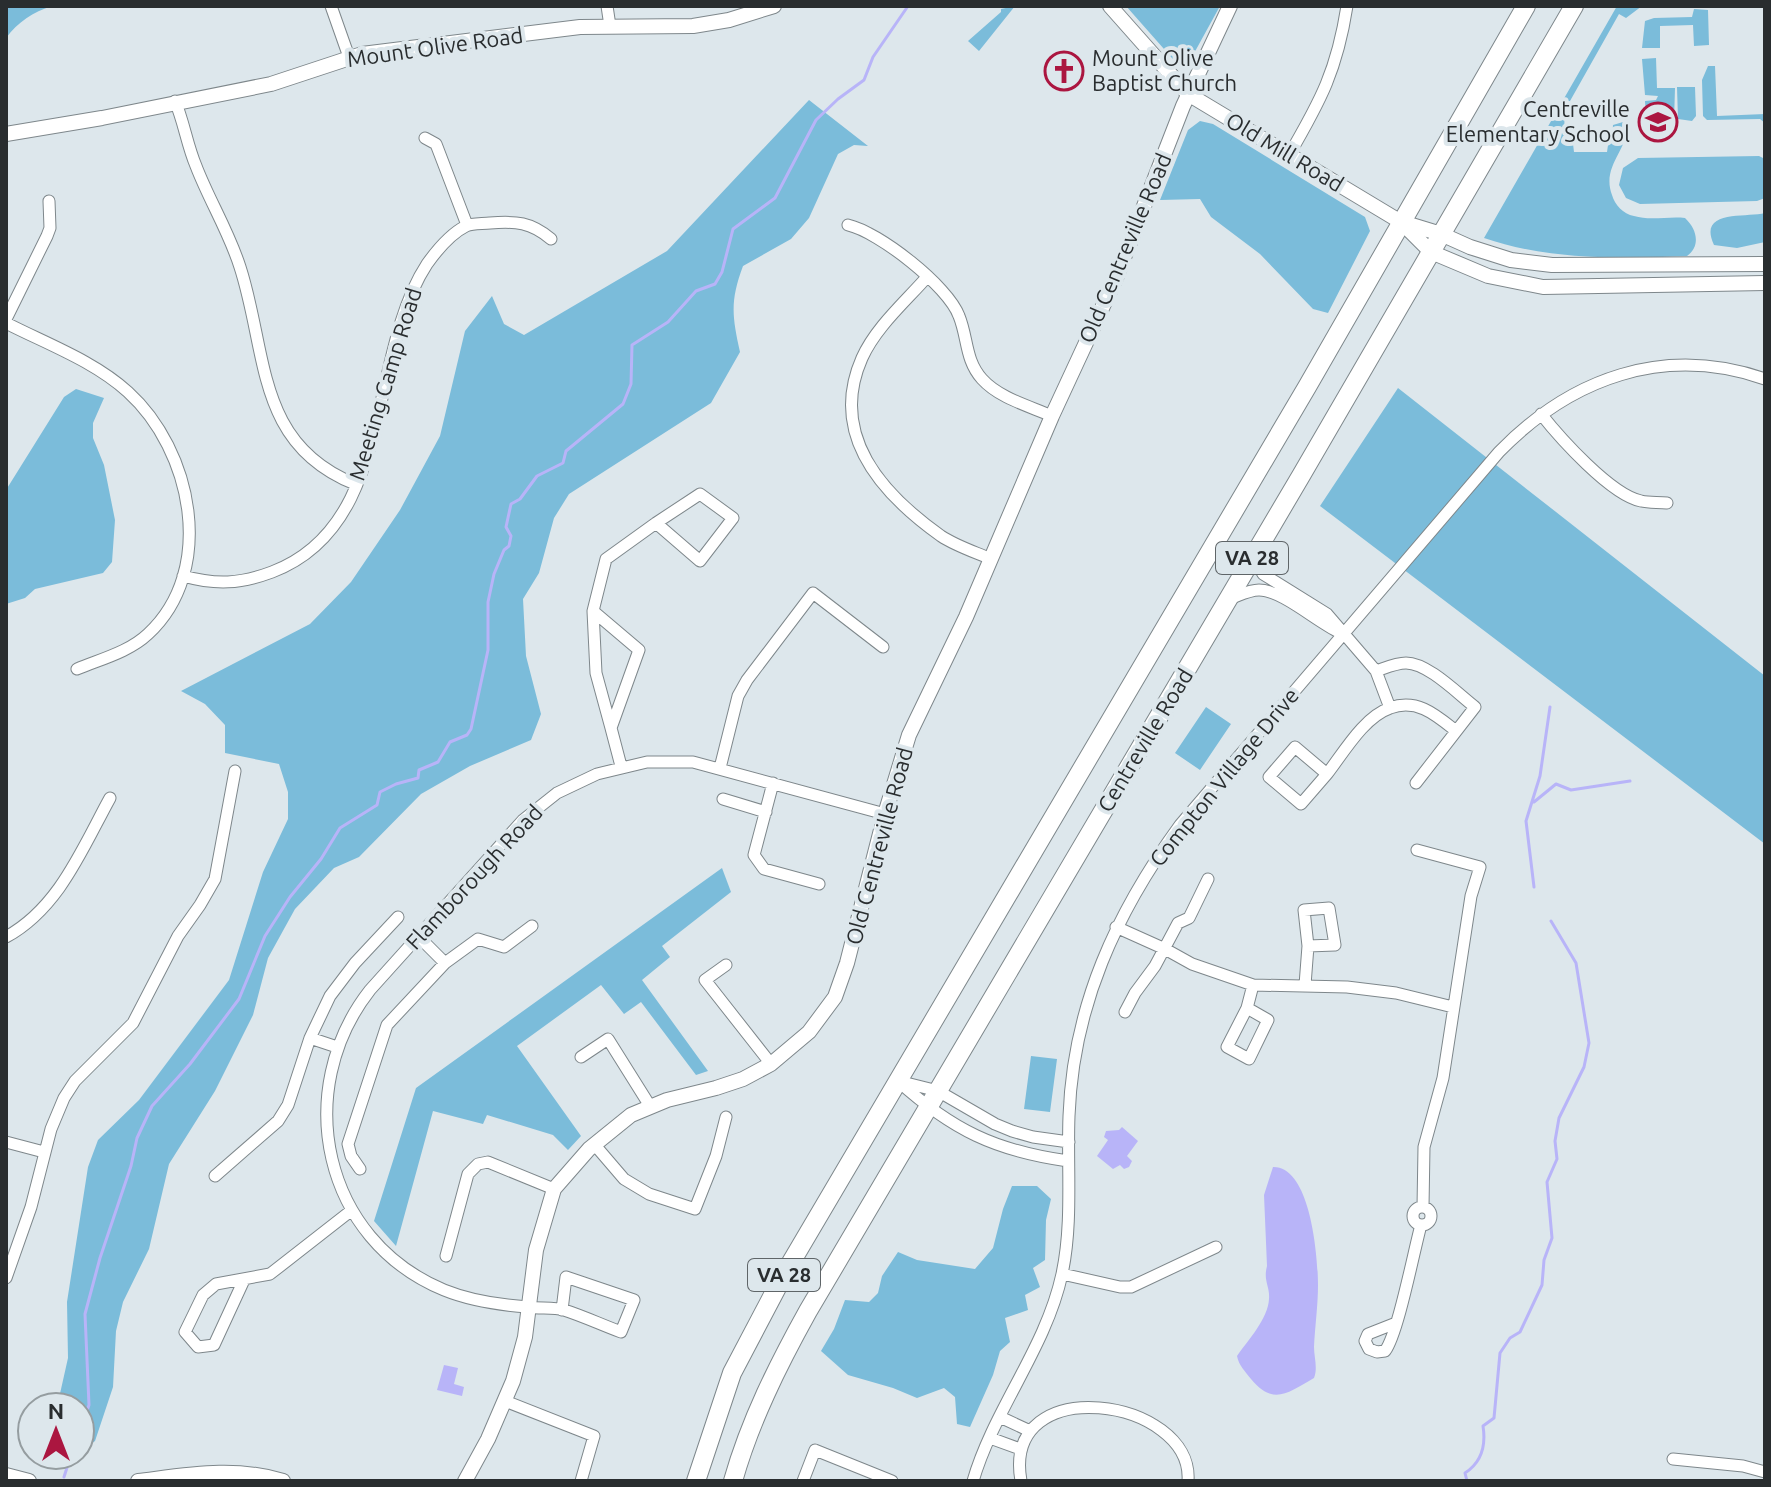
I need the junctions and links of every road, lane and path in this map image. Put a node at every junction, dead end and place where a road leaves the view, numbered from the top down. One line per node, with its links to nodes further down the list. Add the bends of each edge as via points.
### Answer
1 (331, 6): 10 (street)
2 (607, 6): 9 (street)
3 (774, 6): 9 (street, Mount Olive Road, via 693,26)
4 (1110, 6): 11 (street, Old Mill Road)
5 (1230, 6): 11 (street, Old Centreville Road)
6 (1347, 6): 15 (street, via 1327,87)
7 (1526, 6): 17 (highway, Centreville Road / VA 28)
8 (1574, 6): 20 (highway, Centreville Road / VA 28)
9 (610, 26): 10 (street, Mount Olive Road)
10 (349, 57): 12 (street, Mount Olive Road, via 271,84)
11 (1188, 94): 15 (street, Old Mill Road); 29 (street, Old Centreville Road, via 1116,278)
12 (175, 101): 13 (street, Mount Olive Road); 30 (street, via 196,167 240,268 275,408 319,464)
13 (6, 134)
14 (425, 138): 18 (street, via 436,144)
15 (1289, 155): 17 (street, Old Mill Road)
16 (49, 201): 26 (street, via 47,236)
17 (1401, 222): 20 (street); 22 (street); 76 (highway, Centreville Road / VA 28)
18 (467, 225): 21 (street, via 534,225); 30 (street, Meeting Camp Road, via 438,248 408,300 374,435)
19 (848, 225): 24 (street, via 879,238)
20 (1441, 234): 22 (highway, Centreville Road / VA 28); 23 (street, via 1511,260 1552,265)
21 (551, 239)
22 (1431, 252): 25 (street, via 1488,276 1543,287); 33 (highway, Centreville Road / VA 28)
23 (1765, 264)
24 (927, 277): 29 (street, via 955,306 968,356 981,378 1006,396); 34 (street, via 861,361 853,395 857,437 867,464 887,491 941,536)
25 (1765, 283)
26 (6, 321): 35 (street, via 105,374 153,420 173,455 186,496 189,535)
27 (1765, 379): 28 (street, Compton Village Drive, via 1714,368 1653,368 1589,386)
28 (1541, 414): 31 (street, via 1612,484 1640,501); 38 (street, Compton Village Drive, via 1499,452)
29 (1052, 416): 34 (street, Old Centreville Road)
30 (355, 484): 35 (street, Meeting Camp Road, via 329,532 293,563 234,583)
31 (1667, 503)
32 (656, 523): 32 (street, via 700,494 733,518 700,561); 37 (street, via 606,559)
33 (1253, 557): 36 (highway, Centreville Road / VA 28); 38 (street, via 1259,571 1327,614)
34 (991, 559): 54 (street, Old Centreville Road, via 909,735)
35 (183, 576): 40 (street, via 168,609 147,635)
36 (1228, 599): 38 (street, via 1264,590); 77 (highway, Centreville Road / VA 28)
37 (593, 611): 43 (street, via 596,673); 43 (street, via 639,650)
38 (1343, 634): 41 (street); 60 (street, Compton Village Drive, via 1180,825)
39 (883, 647): 46 (street, via 813,593 738,696)
40 (77, 669)
41 (1376, 671): 42 (street); 44 (street, via 1402,663 1426,669 1475,707)
42 (1390, 708): 44 (street, via 1420,707); 48 (street, via 1368,724)
43 (611, 728): 45 (street)
44 (1456, 731): 50 (street)
45 (621, 766): 46 (street, Flamborough Road, via 669,761); 61 (street, Flamborough Road, via 576,783 539,806)
46 (720, 768): 49 (street, Flamborough Road)
47 (235, 771): 84 (street, via 209,892 178,936 133,1023 64,1098)
48 (1327, 774): 48 (street, via 1301,804 1269,777 1295,747)
49 (773, 783): 53 (street); 54 (street, Flamborough Road)
50 (1416, 783)
51 (110, 798): 62 (street, via 51,900)
52 (723, 799): 53 (street)
53 (766, 812): 57 (street, via 754,855 764,869)
54 (885, 814): 75 (street, Old Centreville Road, via 835,997 809,1032)
55 (1417, 850): 69 (street, via 1480,867)
56 (1208, 879): 64 (street, via 1189,918 1178,923)
57 (819, 884)
58 (398, 917): 72 (street, via 330,996)
59 (532, 926): 65 (street, via 504,947 478,939)
60 (1116, 927): 64 (street); 82 (street, Compton Village Drive, via 1082,1020)
61 (418, 936): 65 (street); 73 (street, Flamborough Road, via 361,1001)
62 (6, 937)
63 (1308, 946): 68 (street)
64 (1165, 949): 67 (street); 71 (street)
65 (445, 963): 86 (street, via 387,1025 348,1144)
66 (726, 965): 75 (street, via 705,980)
67 (1253, 985): 68 (street); 70 (street)
68 (1305, 985): 69 (street, via 1396,993)
69 (1453, 1007): 97 (street, via 1443,1078 1424,1147 1423,1207 1413,1214 1421,1225)
70 (1247, 1008)
71 (1125, 1012)
72 (310, 1038): 73 (street); 87 (street, via 278,1121)
73 (337, 1047): 89 (street, Flamborough Road, via 329,1075 326,1128)
74 (581, 1057): 78 (street, via 608,1039)
75 (771, 1064): 78 (street, Old Centreville Road, via 743,1079)
76 (898, 1081): 77 (street); 79 (street); 111 (highway, Centreville Road / VA 28, via 747,1341)
77 (938, 1091): 79 (highway, Centreville Road / VA 28); 82 (street, via 1012,1131)
78 (650, 1106): 83 (street, Old Centreville Road)
79 (928, 1108): 85 (street, via 1005,1149); 112 (highway, Centreville Road / VA 28, via 782,1358)
80 (726, 1117): 83 (street, via 695,1209 649,1194 624,1179)
81 (6, 1142): 84 (street)
82 (1069, 1142): 85 (street, Compton Village Drive)
83 (594, 1144): 88 (street, Old Centreville Road)
84 (44, 1152): 93 (street)
85 (1068, 1161): 92 (street, Compton Village Drive)
86 (360, 1169)
87 (215, 1176)
88 (554, 1189): 91 (street, via 488,1162 478,1164 468,1174); 95 (street, Old Centreville Road, via 536,1250)
89 (352, 1210): 94 (street, via 270,1274); 95 (street, Flamborough Road, via 380,1246 422,1279 467,1298)
90 (1216, 1247): 92 (street, via 1131,1287)
91 (446, 1256)
92 (1062, 1274): 99 (street, Compton Village Drive)
93 (6, 1278)
94 (244, 1280): 94 (street, via 216,1284 203,1295 185,1332 198,1347 214,1345)
95 (529, 1308): 96 (street, Flamborough Road); 98 (street, Old Centreville Road)
96 (562, 1310): 96 (street, Flamborough Road, via 566,1277 634,1300 621,1332)
97 (1396, 1323)
98 (505, 1401): 109 (street, Old Centreville Road); 110 (street, via 594,1436)
99 (1000, 1417): 100 (street); 101 (street, Compton Village Drive)
100 (1030, 1431): 102 (street); 117 (street, via 1041,1419 1079,1406 1124,1413 1156,1424 1178,1447)
101 (990, 1438): 102 (street); 115 (street, Compton Village Drive)
102 (1020, 1449): 116 (street)
103 (1673, 1459): 104 (street)
104 (1765, 1472)
105 (6, 1475): 106 (street)
106 (29, 1481)
107 (138, 1481): 108 (street, via 225,1472)
108 (283, 1481)
109 (465, 1481)
110 (581, 1481)
111 (696, 1481)
112 (733, 1481)
113 (803, 1481): 114 (street, via 815,1450)
114 (892, 1481)
115 (973, 1481)
116 (1021, 1481)
117 (1188, 1481)

